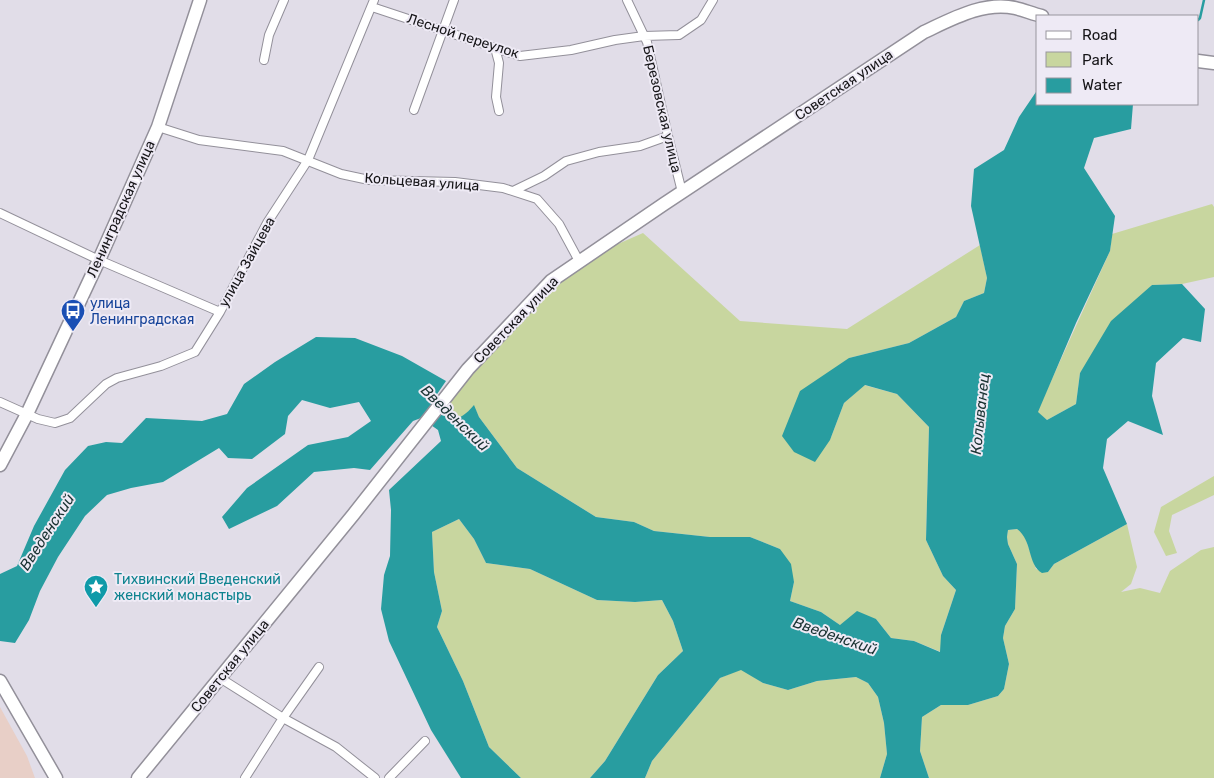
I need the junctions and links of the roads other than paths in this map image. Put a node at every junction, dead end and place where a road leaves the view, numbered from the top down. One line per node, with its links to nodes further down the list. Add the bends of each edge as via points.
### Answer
1 (200, 0): 16 (main road, Ленинградская улица)
2 (284, 0): 11 (street, via 269,35)
3 (454, 0): 8 (street)
4 (627, 0): 9 (street, Березовская улица)
5 (713, 0): 9 (street, Лесной переулок, via 701,20 679,36)
6 (373, 3): 8 (street, Лесной переулок); 18 (street, улица Зайцева)
7 (1038, 15): 20 (main road, Советская улица, via 1013,8 988,8 961,14 924,32)
8 (442, 29): 10 (street, Лесной переулок); 14 (street)
9 (644, 36): 10 (street, Лесной переулок, via 520,56); 17 (street, Березовская улица)
10 (495, 48): 15 (street, via 499,63)
11 (264, 60)
12 (1199, 61): 13 (main road)
13 (1214, 63)
14 (414, 110)
15 (498, 110)
16 (158, 127): 18 (street, Кольцевая улица, via 199,140 283,151); 22 (main road, Ленинградская улица)
17 (668, 136): 19 (street, via 640,146 566,161); 20 (street, Березовская улица)
18 (308, 160): 19 (street, Кольцевая улица, via 341,174 369,180 455,182); 24 (street, улица Зайцева, via 267,224)
19 (513, 191): 23 (street, Кольцевая улица, via 537,199 559,224)
20 (682, 192): 23 (main road, Советская улица)
21 (0, 213): 22 (street)
22 (100, 260): 24 (street); 26 (main road, Ленинградская улица)
23 (579, 261): 29 (main road, Советская улица, via 552,281 468,369)
24 (220, 312): 26 (street, улица Зайцева, via 195,352 161,366 117,378 106,384 70,418 55,423)
25 (0, 402): 26 (street, улица Зайцева)
26 (27, 414): 27 (main road, Ленинградская улица)
27 (0, 465)
28 (319, 667): 31 (street)
29 (220, 678): 31 (street); 34 (main road, Советская улица)
30 (0, 681): 33 (main road)
31 (283, 718): 35 (street); 36 (street, via 336,747)
32 (426, 741): 37 (street)
33 (56, 778)
34 (138, 778)
35 (245, 778)
36 (375, 778)
37 (389, 778)

